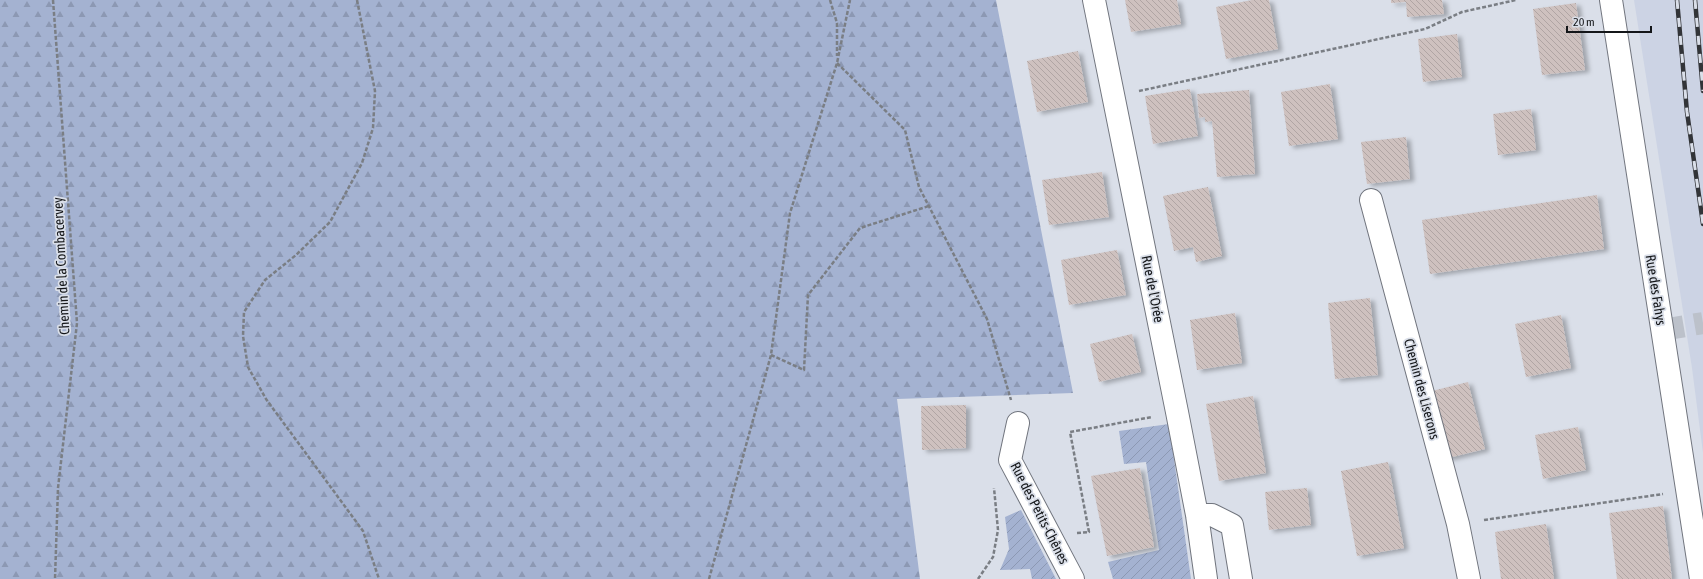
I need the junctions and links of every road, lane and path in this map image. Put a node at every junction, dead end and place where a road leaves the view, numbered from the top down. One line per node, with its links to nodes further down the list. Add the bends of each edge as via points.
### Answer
1 (53, 0): 20 (path, Chemin de la Combacervey, via 77,323 58,488)
2 (357, 0): 21 (path, via 375,91 373,128 362,163 330,222 265,280 244,312 243,336 248,368 266,399 363,531)
3 (830, 0): 8 (path, via 837,23)
4 (850, 0): 8 (path)
5 (1094, 0): 13 (street, Rue de l'Orée)
6 (1516, 0): 9 (path, via 1462,12 1425,29)
7 (1611, 0): 28 (street, Rue des Fahys)
8 (837, 62): 11 (path, via 905,130 919,187); 12 (path, via 790,213)
9 (1134, 92)
10 (1371, 200): 18 (street, Chemin des Liserons)
11 (930, 206): 12 (path, via 860,228 808,295 804,370); 14 (path, via 987,319)
12 (771, 355): 22 (path)
13 (1177, 412): 17 (street, Rue de l'Orée); 19 (path, via 1070,432 1089,532)
14 (1018, 423): 15 (street, Rue des Petits-Chênes)
15 (1010, 460): 23 (path, via 992,467 998,530 993,557); 24 (street, Rue des Petits-Chênes)
16 (1671, 493): 18 (path)
17 (1197, 514): 25 (street, Rue de l'Orée); 26 (street, via 1212,515 1232,525)
18 (1458, 524): 27 (street, Chemin des Liserons)
19 (1074, 533)
20 (55, 579)
21 (378, 579)
22 (709, 579)
23 (978, 579)
24 (1073, 579)
25 (1206, 579)
26 (1241, 579)
27 (1469, 579)
28 (1701, 579)

